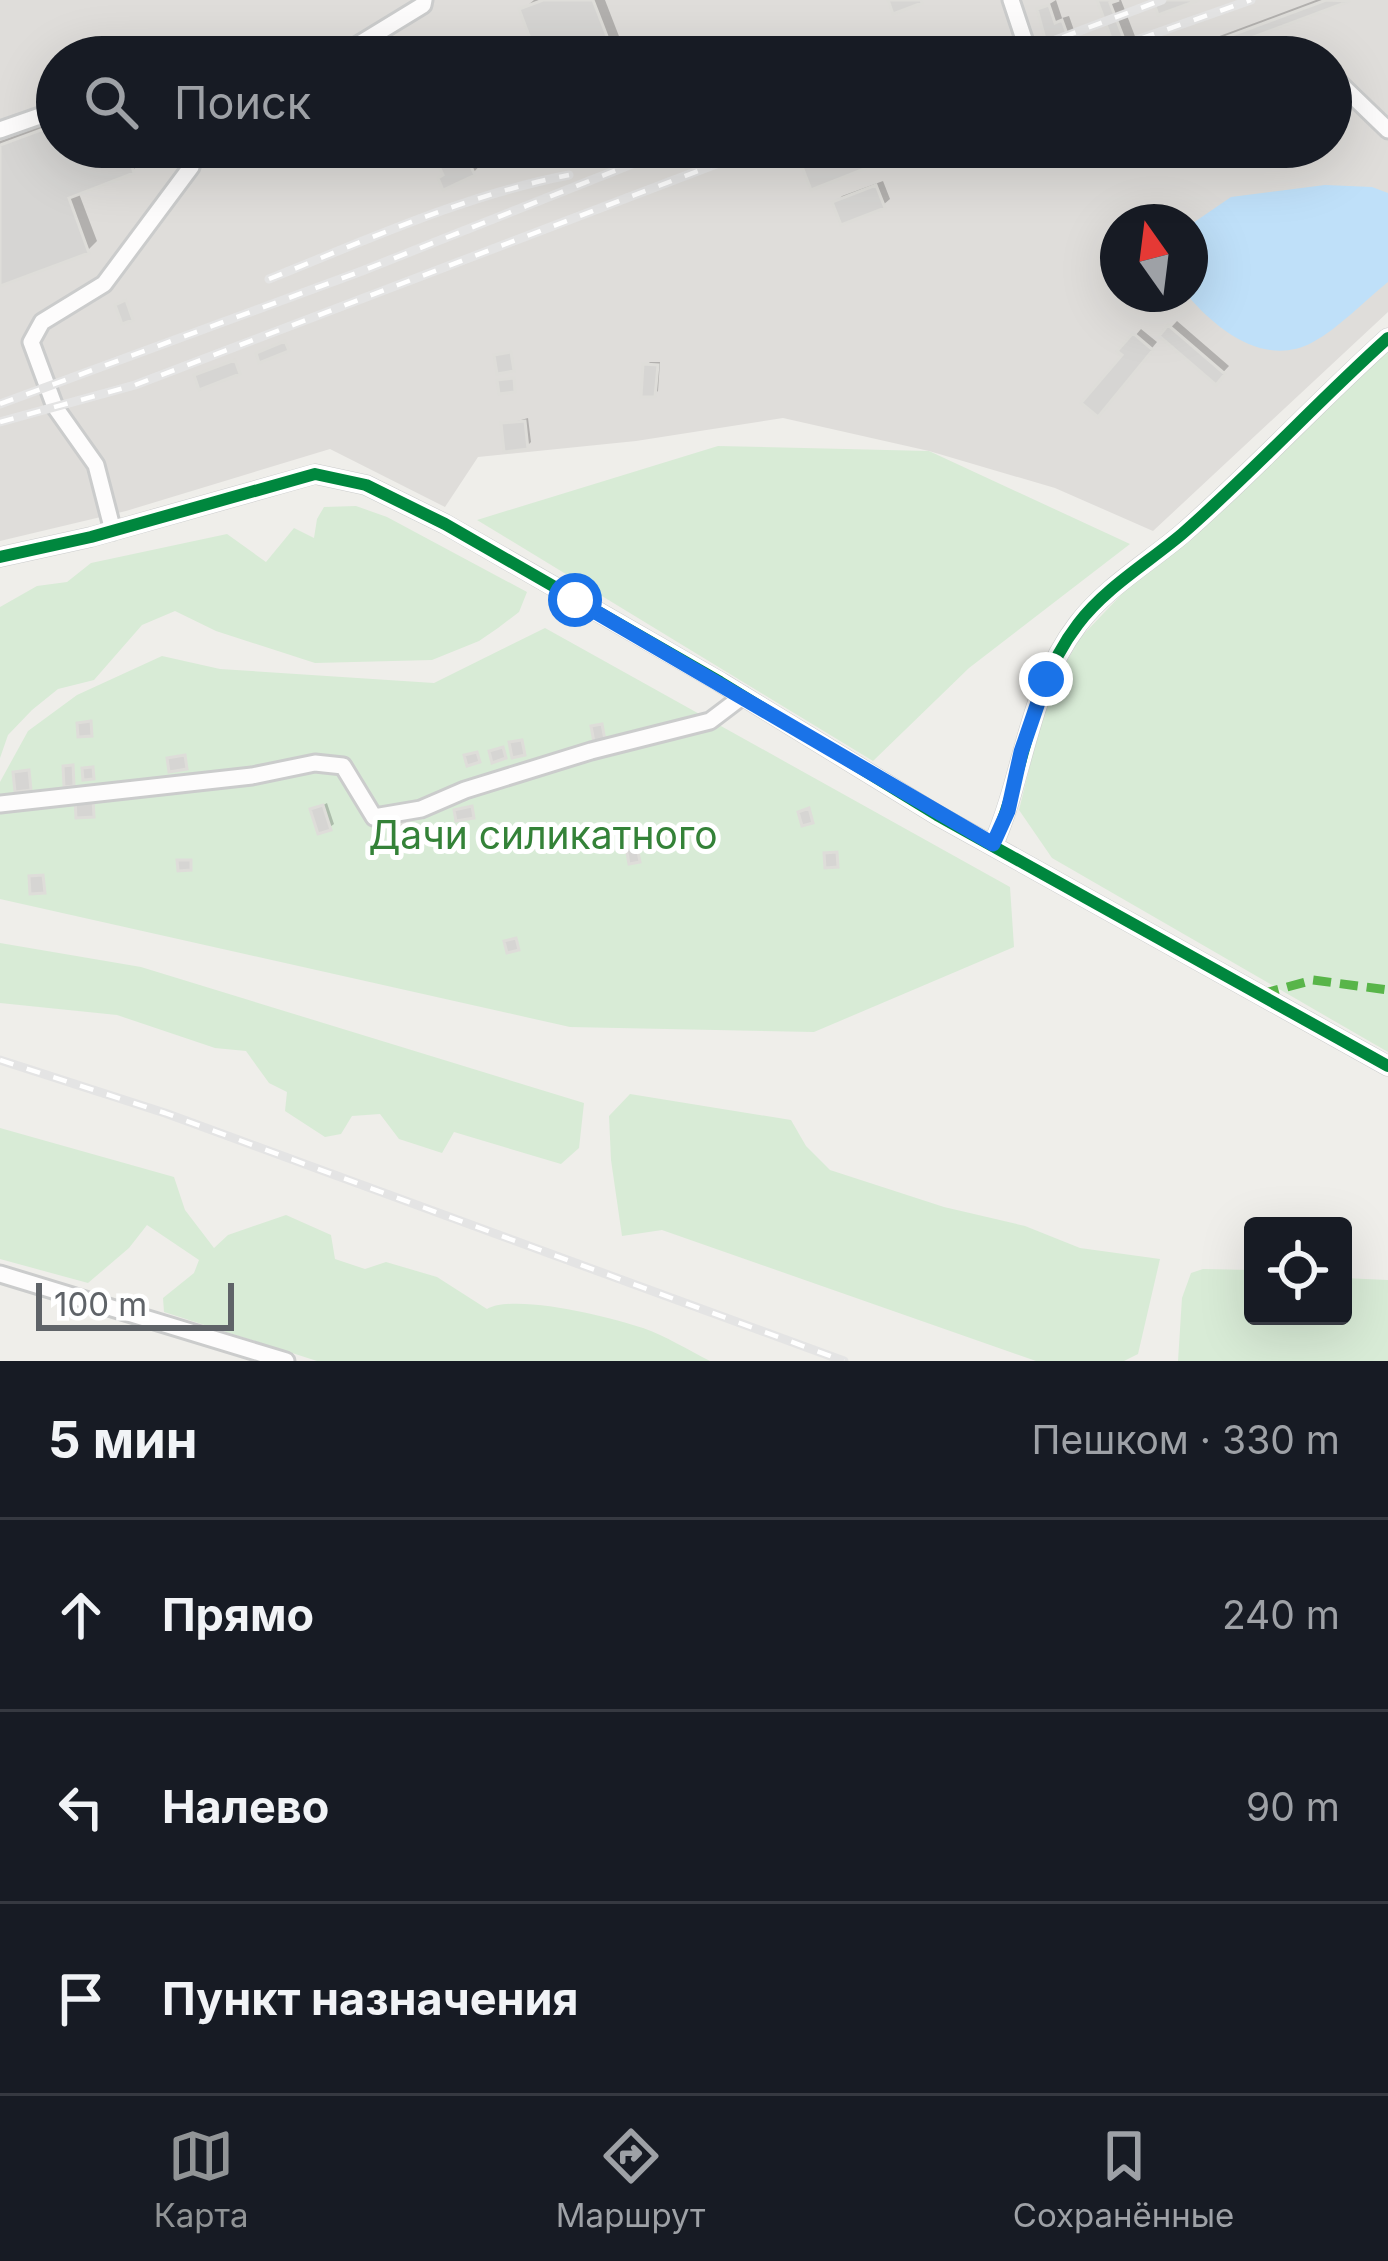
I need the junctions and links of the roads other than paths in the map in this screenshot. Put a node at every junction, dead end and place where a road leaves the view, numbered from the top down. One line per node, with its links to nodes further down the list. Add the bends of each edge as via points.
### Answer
1 (424, 0): 3 (street)
2 (1011, 0): 4 (street)
3 (372, 36)
4 (1023, 36)
5 (1352, 95): 8 (street)
6 (36, 117): 7 (street)
7 (0, 130)
8 (1388, 130)
9 (190, 168): 11 (street, via 104,284 42,322 31,342 55,407 96,465)
10 (1388, 338): 15 (street, via 1079,622 1046,679)
11 (113, 531): 12 (street); 13 (street, via 315,474 366,485)
12 (0, 557)
13 (742, 696): 14 (street, via 710,721 374,817 343,766 315,763); 15 (street)
14 (0, 804)
15 (993, 844): 16 (street)
16 (1388, 1066)
17 (0, 1274): 18 (street)
18 (286, 1361)

